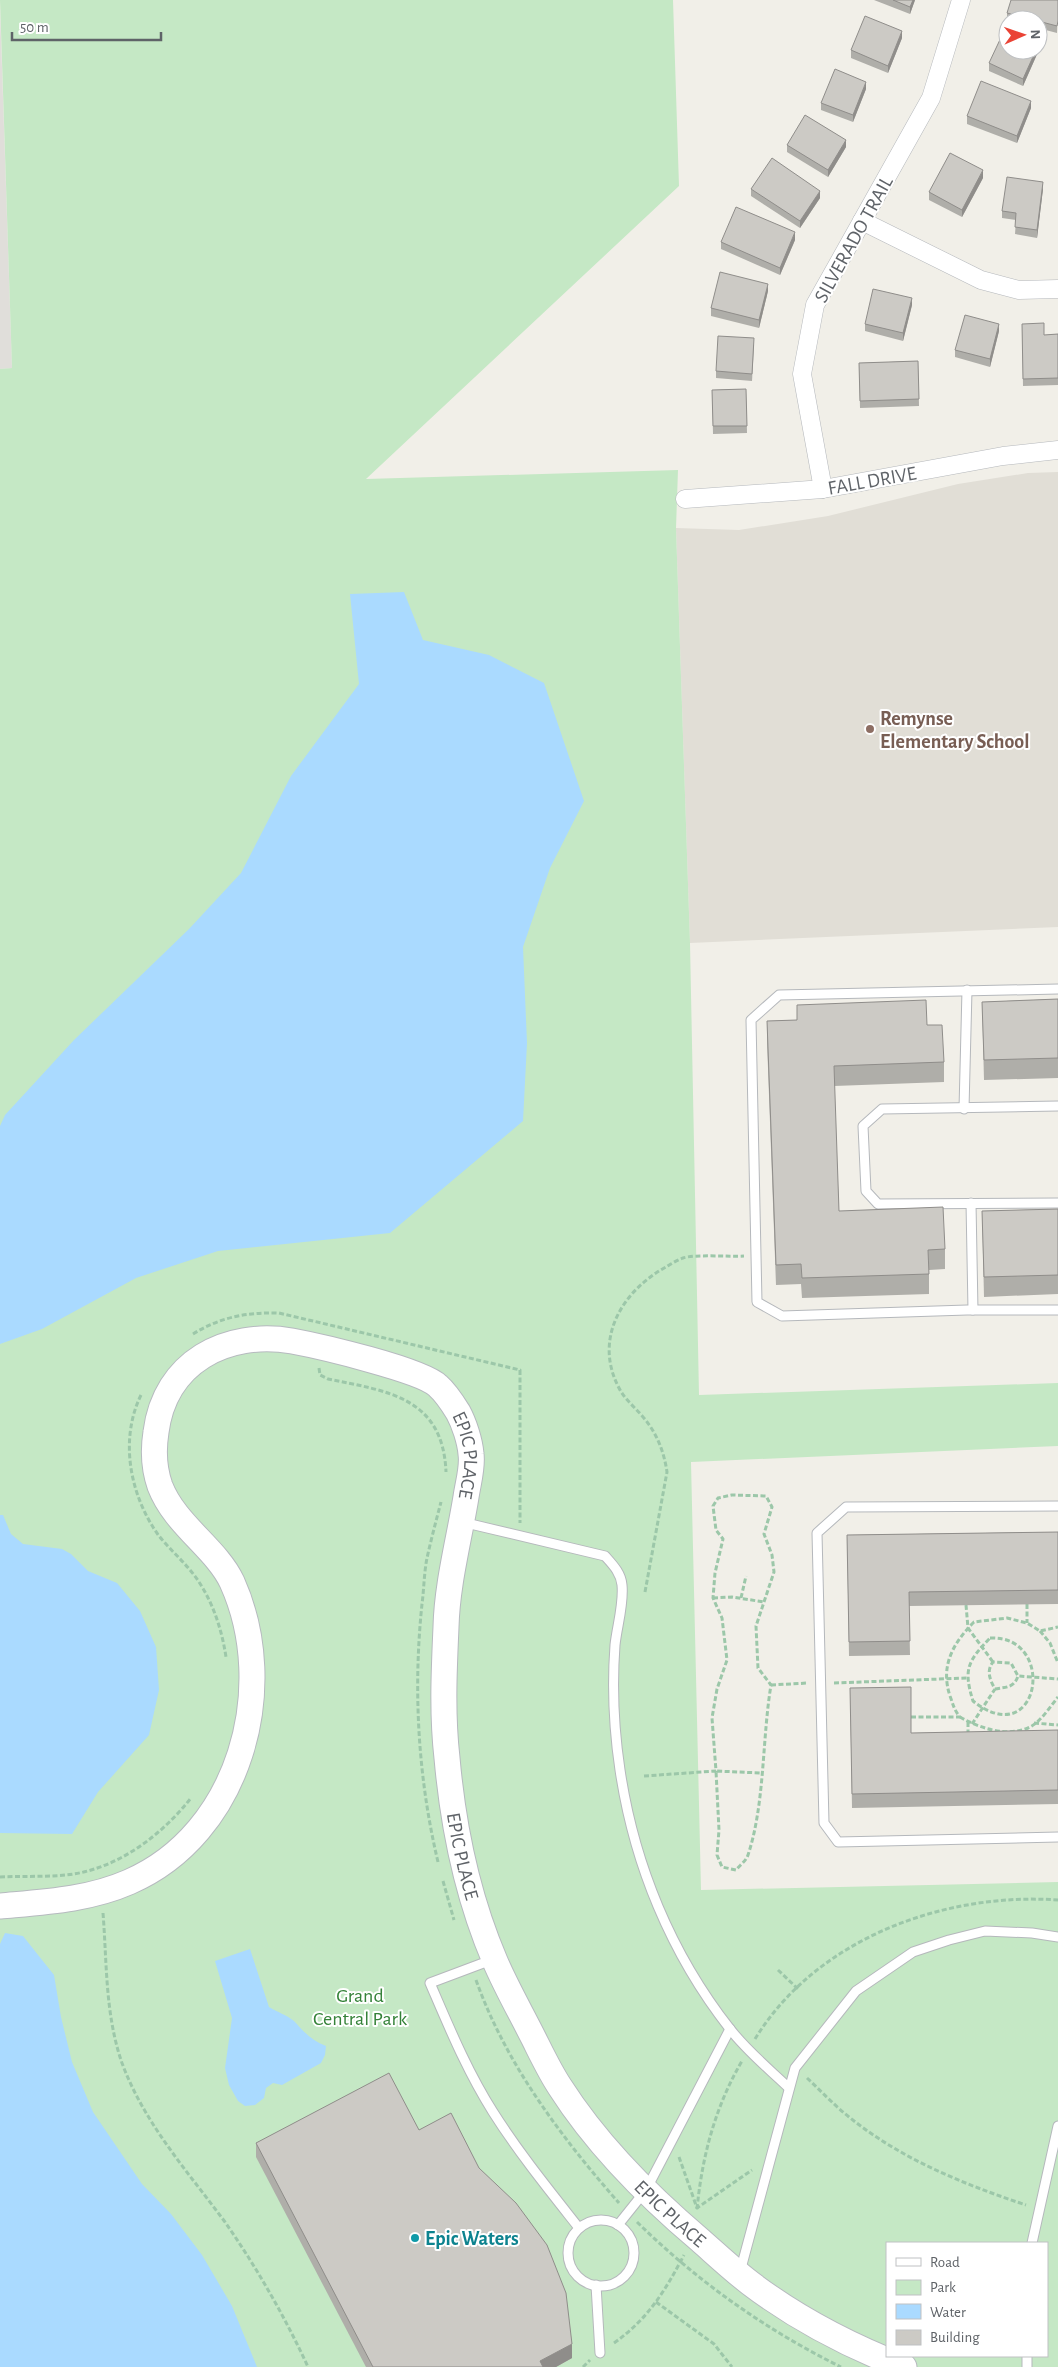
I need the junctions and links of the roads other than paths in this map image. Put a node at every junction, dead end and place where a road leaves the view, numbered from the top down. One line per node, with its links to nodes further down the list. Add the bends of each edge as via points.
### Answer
1 (961, 0): 2 (street, SILVERADO TRAIL, via 931,98)
2 (862, 221): 3 (street, via 981,280 1019,290); 5 (street, SILVERADO TRAIL, via 815,305 802,374)
3 (1058, 289)
4 (1058, 450): 5 (street, FALL DRIVE, via 1003,456)
5 (823, 489): 6 (street, FALL DRIVE)
6 (685, 499)
7 (1058, 989): 8 (lane)
8 (968, 990): 10 (lane); 13 (lane, via 779,995 751,1020 757,1302 782,1316)
9 (1058, 1106): 10 (lane)
10 (964, 1109): 11 (lane, via 882,1109 863,1126 866,1191 878,1204)
11 (971, 1203): 12 (lane); 13 (lane)
12 (1058, 1203)
13 (973, 1310): 14 (lane)
14 (1058, 1310)
15 (1058, 1506): 17 (lane, via 846,1507 817,1533 824,1823 838,1842)
16 (462, 1522): 18 (street, EPIC PLACE, via 472,1455 460,1416 436,1382 400,1368 270,1338 230,1343 202,1355 175,1381 165,1400 158,1417 154,1460 158,1482 169,1505 230,1577 248,1627 253,1680 248,1730 234,1771 211,1814 193,1836 164,1862 128,1882 95,1880 76,1898); 20 (street, EPIC PLACE, via 446,1614 443,1704 447,1761); 21 (lane, via 606,1556 618,1569 622,1585 615,1647 615,1713 628,1816 657,1908 693,1974)
17 (1058, 1837)
18 (0, 1906)
19 (1058, 1938): 22 (lane, via 1032,1933 985,1932 913,1952 856,1992 796,2068)
20 (483, 1963): 24 (street, EPIC PLACE, via 559,2086 613,2156); 26 (lane, via 430,1983 456,2044 493,2112)
21 (730, 2029): 22 (lane); 24 (lane)
22 (789, 2088): 28 (lane)
23 (1058, 2126): 27 (lane)
24 (646, 2190): 25 (lane); 28 (street, EPIC PLACE)
25 (618, 2225): 26 (lane, via 602,2220); 29 (lane, via 626,2231 632,2244 630,2269 615,2282)
26 (579, 2228): 29 (lane, via 570,2244 570,2262 580,2277)
27 (1032, 2242)
28 (739, 2274): 31 (street, EPIC PLACE, via 798,2314 852,2344)
29 (596, 2285): 30 (lane)
30 (600, 2353)
31 (904, 2367)

